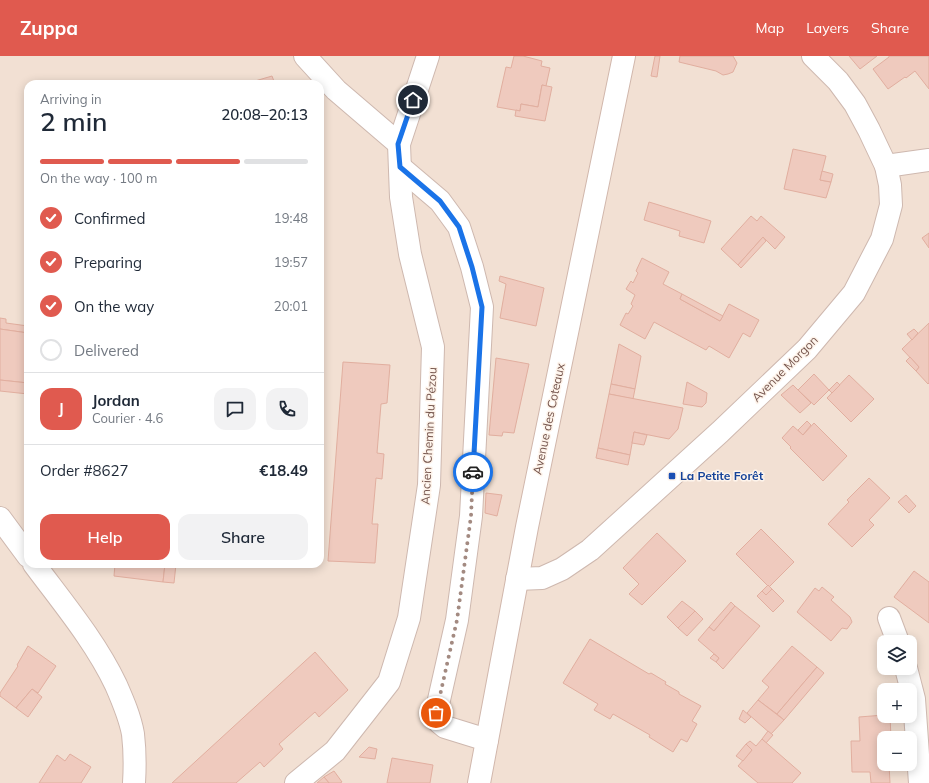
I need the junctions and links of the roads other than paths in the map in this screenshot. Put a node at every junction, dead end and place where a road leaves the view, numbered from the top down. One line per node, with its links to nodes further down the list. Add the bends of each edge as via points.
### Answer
1 (305, 56): 5 (street, via 336,90)
2 (428, 56): 5 (street, Ancien Chemin du Pézou)
3 (624, 56): 12 (street, Avenue des Coteaux)
4 (813, 56): 7 (street, Avenue Morgon, via 838,81 855,104)
5 (398, 144): 8 (street, Ancien Chemin du Pézou)
6 (929, 160): 7 (street)
7 (886, 166): 12 (street, Avenue Morgon, via 891,205 882,239 854,293 808,349 590,550 562,569 542,578)
8 (400, 167): 16 (street, via 440,201 459,227 482,307 471,516 457,620 436,713 439,722 445,727); 18 (street, Ancien Chemin du Pézou, via 401,197 410,254 433,346 428,485 409,618 389,682 335,751)
9 (0, 518): 10 (street)
10 (24, 551)
11 (37, 568): 17 (street, via 94,644 124,703 133,733)
12 (516, 579): 16 (street, Avenue des Coteaux)
13 (889, 618): 14 (street)
14 (895, 635)
15 (908, 675): 20 (street, via 914,699)
16 (487, 740): 19 (street, Avenue des Coteaux)
17 (134, 783)
18 (296, 783)
19 (479, 783)
20 (920, 783)

